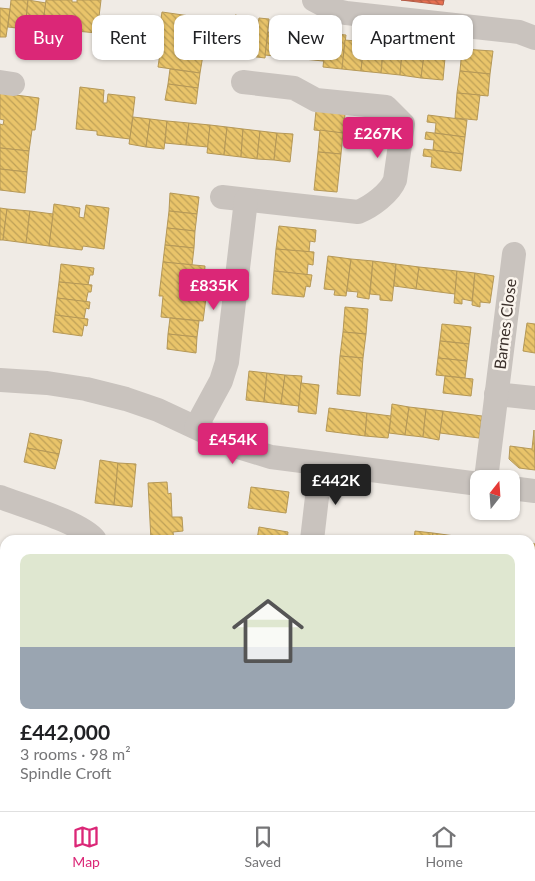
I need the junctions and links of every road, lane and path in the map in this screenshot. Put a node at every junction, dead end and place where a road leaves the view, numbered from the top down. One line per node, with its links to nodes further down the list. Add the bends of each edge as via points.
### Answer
1 (314, 0): 2 (street, via 346,13 519,32)
2 (535, 38)
3 (242, 82): 5 (street, via 294,88 316,100 386,107 403,124 393,186 366,209 358,212)
4 (222, 197): 5 (street)
5 (246, 200): 10 (street, via 227,362 221,381)
6 (514, 254): 8 (street, Barnes Close)
7 (0, 380): 10 (street, via 86,389 158,410)
8 (496, 394): 9 (street); 12 (street, Barnes Close)
9 (535, 398)
10 (196, 427): 11 (street, via 235,446)
11 (325, 465): 13 (street); 18 (street)
12 (487, 470)
13 (470, 483)
14 (520, 489): 15 (street)
15 (535, 491)
16 (0, 498): 17 (street, via 74,525)
17 (90, 535)
18 (313, 535)

